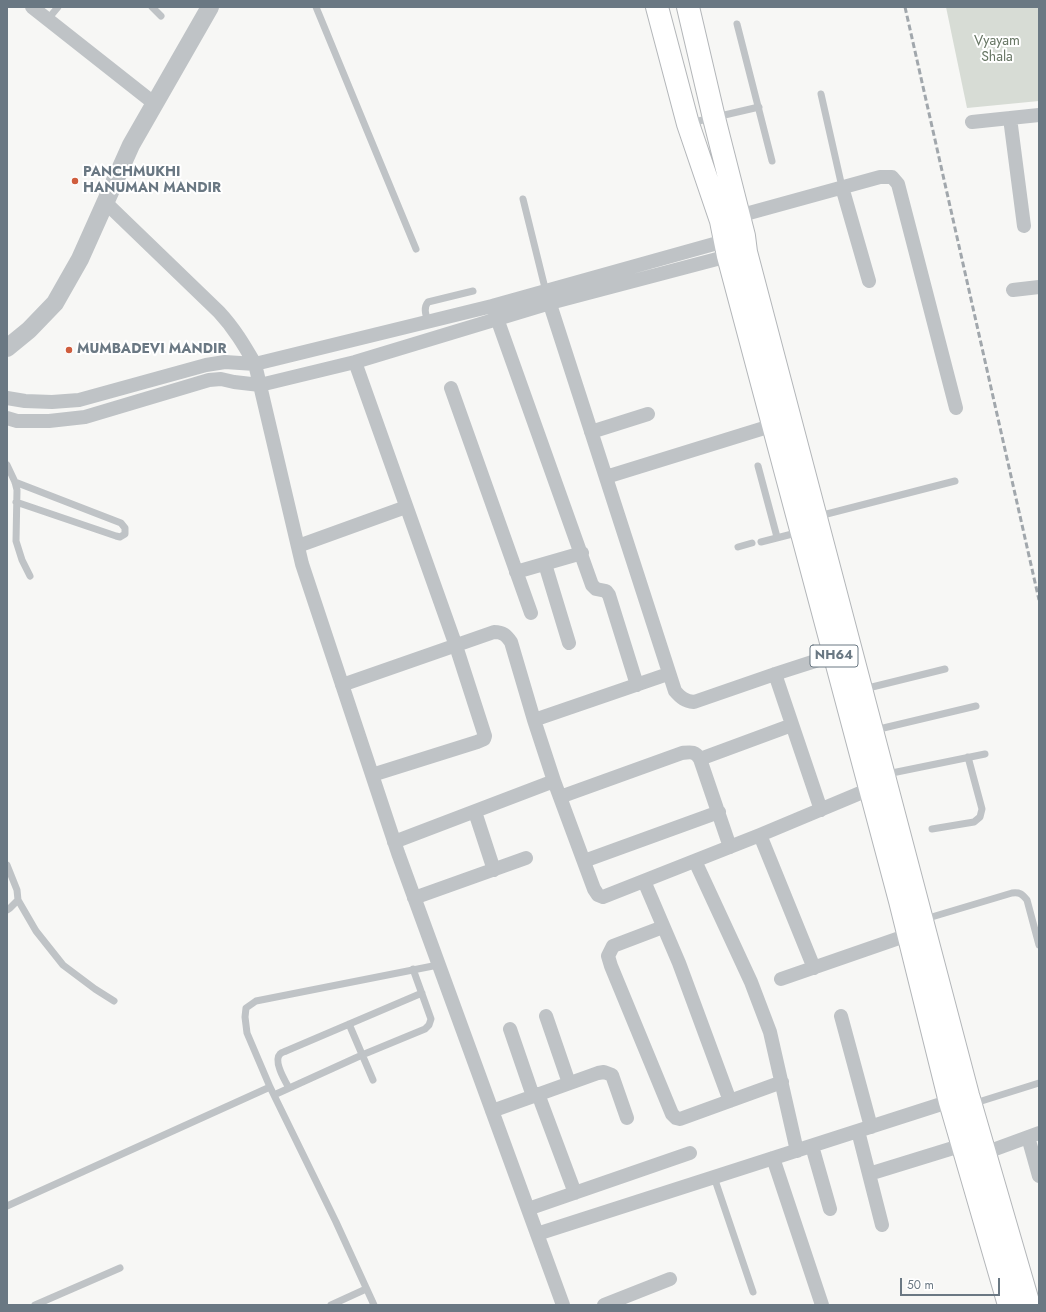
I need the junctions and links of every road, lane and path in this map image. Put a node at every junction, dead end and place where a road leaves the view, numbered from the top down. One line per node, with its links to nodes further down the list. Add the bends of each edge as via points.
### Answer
1 (32, 7): 10 (street)
2 (58, 7): 10 (lane)
3 (152, 7): 9 (lane)
4 (210, 7): 13 (street)
5 (316, 7): 26 (lane)
6 (657, 7): 19 (highway, NH64)
7 (670, 7): 16 (highway, via 696,101)
8 (688, 7): 16 (highway, NH64)
9 (161, 16)
10 (48, 19): 13 (street)
11 (737, 24): 14 (lane)
12 (821, 94): 21 (lane)
13 (155, 104): 23 (street, via 131,145)
14 (759, 107): 16 (lane); 20 (lane)
15 (1039, 115): 17 (street)
16 (714, 118): 19 (lane); 25 (highway, NH64)
17 (1010, 118): 18 (street); 24 (street)
18 (972, 122)
19 (688, 124): 25 (highway, NH64)
20 (772, 161)
21 (842, 187): 25 (street); 27 (street); 41 (street, via 880,177 892,177 898,184)
22 (523, 199): 31 (lane)
23 (105, 202): 35 (street, via 80,259 55,303); 37 (street, via 219,312 240,337)
24 (1024, 226)
25 (734, 237): 31 (street); 44 (highway, NH64); 53 (highway, NH64)
26 (416, 249)
27 (869, 281)
28 (1039, 287): 29 (street)
29 (1013, 290)
30 (473, 291): 34 (lane, via 428,302 425,305)
31 (548, 298): 32 (street); 33 (street); 45 (street)
32 (492, 306): 33 (street); 34 (street)
33 (497, 319): 36 (street); 59 (street)
34 (428, 322): 37 (street)
35 (7, 348)
36 (355, 362): 38 (street); 52 (street)
37 (255, 364): 38 (street); 40 (street, via 225,362 206,365 79,400 52,402)
38 (260, 385): 43 (street, via 221,379 209,380 85,417 49,421 17,421); 57 (street)
39 (451, 388): 61 (street)
40 (7, 398)
41 (956, 408)
42 (648, 414): 45 (street)
43 (7, 418)
44 (774, 425): 48 (street); 53 (highway, NH64)
45 (591, 432): 48 (street)
46 (7, 465): 50 (lane)
47 (758, 466): 54 (lane)
48 (606, 477): 68 (street)
49 (955, 481): 53 (lane)
50 (15, 482): 51 (lane); 51 (lane, via 121,523 125,528 125,534 116,536)
51 (16, 502): 62 (lane, via 16,541)
52 (406, 507): 57 (street); 65 (street)
53 (807, 521): 54 (lane); 66 (highway, NH64); 72 (highway, NH64)
54 (777, 538): 55 (lane)
55 (761, 542)
56 (752, 543): 58 (lane)
57 (298, 546): 70 (street)
58 (738, 547)
59 (582, 553): 60 (street); 71 (street, via 592,585 609,595)
60 (545, 564): 61 (street); 64 (street)
61 (516, 572): 63 (street)
62 (30, 576)
63 (531, 613)
64 (569, 643)
65 (456, 646): 70 (street); 74 (street, via 494,632 501,632 507,636); 80 (street, via 484,732 484,739)
66 (834, 655): 69 (street); 82 (highway, NH64)
67 (945, 669): 72 (lane)
68 (668, 674): 69 (street, via 680,697 694,702); 71 (street)
69 (775, 674): 75 (street)
70 (342, 685): 80 (street)
71 (637, 685): 74 (street)
72 (862, 690): 76 (highway, NH64)
73 (976, 706): 76 (lane)
74 (534, 720): 81 (street)
75 (792, 725): 79 (street); 84 (street)
76 (873, 730): 82 (highway, NH64)
77 (985, 754): 78 (lane)
78 (968, 757): 82 (lane); 87 (lane, via 982,809 980,817 974,822)
79 (700, 759): 83 (street, via 697,754 691,752 682,753); 86 (street)
80 (372, 775): 89 (street)
81 (554, 781): 83 (street); 85 (street)
82 (880, 782): 84 (street); 101 (highway, NH64)
83 (560, 797): 92 (street)
84 (821, 810): 88 (street)
85 (475, 812): 89 (street); 95 (street)
86 (719, 812): 90 (street); 92 (street)
87 (932, 829)
88 (760, 835): 90 (street); 104 (street)
89 (394, 842): 97 (street)
90 (730, 847): 93 (street)
91 (526, 858): 95 (street)
92 (584, 861): 96 (street, via 594,889 602,897)
93 (695, 861): 96 (street); 115 (street, via 751,982 770,1032)
94 (7, 865): 98 (lane, via 17,890)
95 (494, 870): 97 (street)
96 (644, 882): 100 (street)
97 (414, 898): 103 (street)
98 (18, 900): 99 (lane); 108 (lane, via 36,931 63,965)
99 (7, 910)
100 (663, 927): 122 (street); 122 (street, via 613,946 608,956 611,966 672,1114 680,1119)
101 (915, 928): 102 (lane, via 1018,892 1027,900); 104 (street); 123 (highway, NH64)
102 (1039, 945)
103 (438, 965): 105 (lane); 124 (street)
104 (814, 968): 106 (street)
105 (413, 969): 107 (lane); 118 (lane, via 256,1001 246,1008 247,1033)
106 (781, 979)
107 (422, 994): 111 (lane); 113 (lane, via 430,1019 429,1025 425,1029)
108 (114, 1001)
109 (546, 1016): 116 (street)
110 (840, 1016): 126 (street)
111 (349, 1024): 113 (lane); 119 (lane, via 279,1054 278,1066)
112 (510, 1029): 121 (street)
113 (362, 1055): 114 (lane); 119 (lane)
114 (373, 1080)
115 (782, 1082): 122 (street); 129 (street)
116 (570, 1083): 121 (street); 125 (street, via 598,1072 612,1075)
117 (1039, 1083): 123 (lane)
118 (270, 1087): 120 (lane); 137 (lane)
119 (289, 1088): 120 (lane)
120 (274, 1095): 144 (lane)
121 (535, 1095): 124 (street); 136 (street)
122 (730, 1100)
123 (963, 1100): 126 (street); 130 (highway, NH64)
124 (492, 1111): 138 (street)
125 (627, 1118)
126 (864, 1129): 128 (street); 133 (street)
127 (1033, 1135): 130 (street); 134 (street)
128 (812, 1146): 129 (street); 139 (street)
129 (797, 1151): 132 (street)
130 (972, 1152): 133 (street); 152 (highway, NH64); 153 (highway, NH64)
131 (690, 1153): 136 (street)
132 (773, 1158): 135 (street); 151 (street)
133 (869, 1174): 140 (street)
134 (1039, 1176)
135 (714, 1178): 141 (street); 145 (lane)
136 (575, 1194): 138 (street)
137 (7, 1206)
138 (528, 1209): 141 (street)
139 (830, 1209)
140 (882, 1225)
141 (537, 1234): 149 (street)
142 (120, 1268): 146 (lane)
143 (670, 1279): 150 (street)
144 (366, 1289): 147 (lane); 148 (lane)
145 (753, 1292)
146 (35, 1305)
147 (331, 1305)
148 (374, 1305)
149 (563, 1305)
150 (604, 1305)
151 (822, 1305)
152 (1009, 1305)
153 (1029, 1305)

